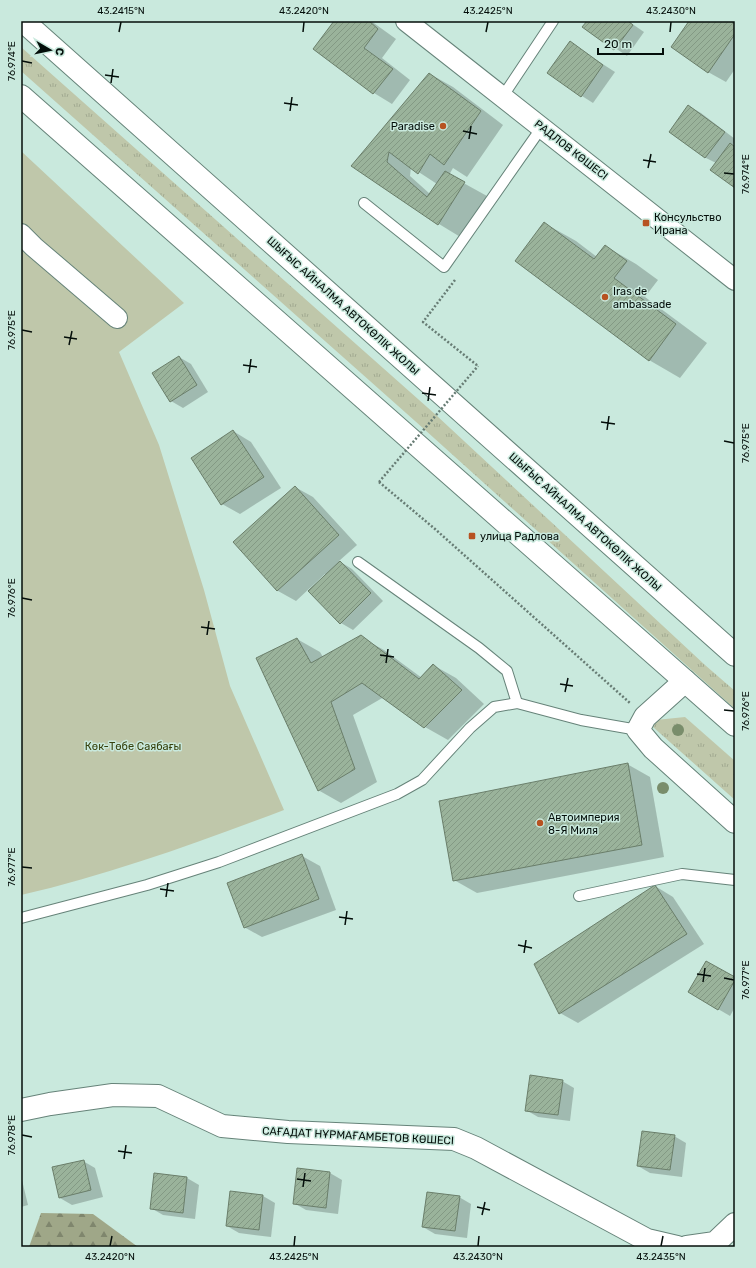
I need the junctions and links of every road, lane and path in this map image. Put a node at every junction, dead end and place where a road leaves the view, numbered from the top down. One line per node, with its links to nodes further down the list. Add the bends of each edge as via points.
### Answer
1 (23, 21): 13 (main road, ШЫҒЫС АЙНАЛМА АВТОКӨЛІК ЖОЛЫ)
2 (406, 21): 5 (street, РАДЛОВ КӨШЕСІ)
3 (553, 21): 5 (lane)
4 (21, 96): 14 (main road)
5 (502, 96): 6 (street, РАДЛОВ КӨШЕСІ)
6 (542, 128): 9 (lane); 10 (street, РАДЛОВ КӨШЕСІ)
7 (364, 203): 9 (lane)
8 (21, 234): 11 (street)
9 (444, 268): 16 (path, bridge, via 457,278 423,322 478,366 379,482 435,529)
10 (735, 280)
11 (117, 318)
12 (358, 562): 15 (lane, via 507,671)
13 (735, 655)
14 (685, 681): 16 (main road); 17 (main road)
15 (517, 703): 16 (lane, via 581,720); 21 (lane, via 494,707 470,728 422,780 397,794 219,862 147,885)
16 (642, 723): 18 (main road, via 653,748)
17 (735, 726)
18 (735, 822)
19 (735, 880): 20 (lane, via 682,874)
20 (579, 896)
21 (21, 918)
22 (21, 1110): 24 (main road, САҒАДАТ НҰРМАҒАМБЕТОВ КӨШЕСІ, via 113,1095 158,1096 222,1126 288,1132 454,1140 476,1148 647,1240)
23 (735, 1224): 25 (main road, via 715,1242)
24 (678, 1247)
25 (687, 1247)

